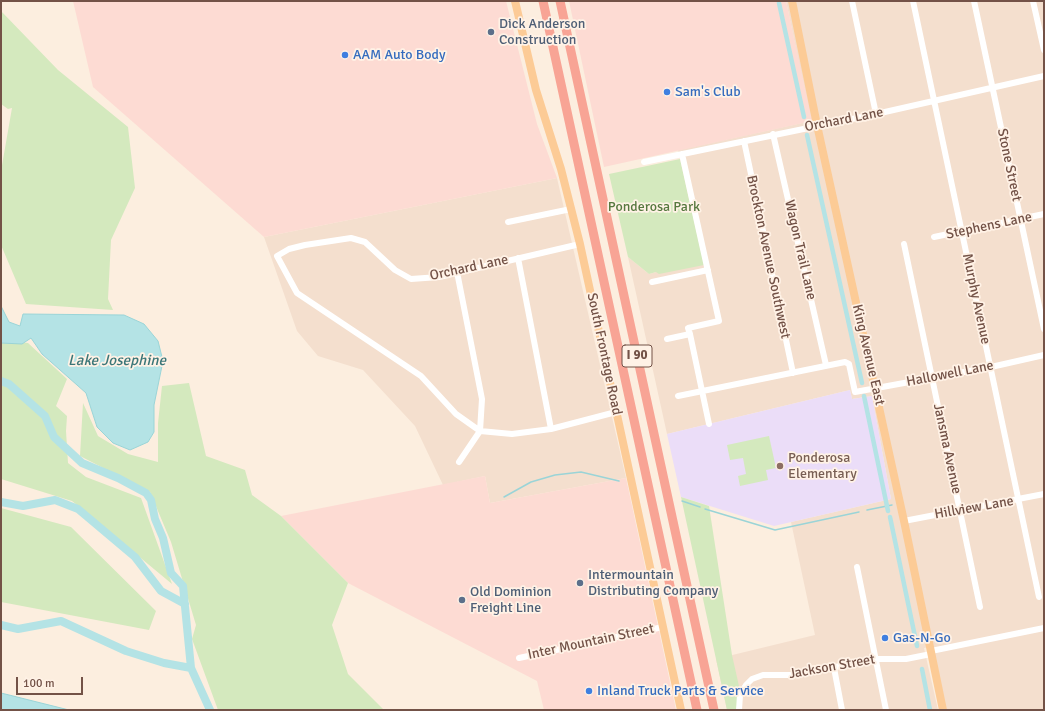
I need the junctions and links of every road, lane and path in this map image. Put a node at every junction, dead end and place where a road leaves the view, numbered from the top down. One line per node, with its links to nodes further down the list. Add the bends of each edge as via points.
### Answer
1 (515, 1): 19 (main road, South Frontage Road, via 536,90)
2 (543, 1): 61 (highway, I 90)
3 (560, 1): 62 (highway, I 90)
4 (792, 1): 14 (main road, King Avenue East)
5 (852, 1): 13 (street)
6 (913, 1): 12 (street, Murphy Avenue)
7 (974, 1): 11 (street, Stone Street)
8 (1033, 1): 9 (street)
9 (1044, 50)
10 (1044, 76): 11 (street, Orchard Lane)
11 (993, 88): 12 (street, Orchard Lane); 21 (street, Stone Street)
12 (935, 100): 13 (street, Orchard Lane); 23 (street, Murphy Avenue)
13 (876, 114): 14 (street, Orchard Lane)
14 (817, 125): 15 (street, Orchard Lane); 39 (main road, King Avenue East)
15 (774, 134): 16 (street, Orchard Lane); 35 (street, Wagon Trail Lane)
16 (744, 141): 17 (street, Orchard Lane); 37 (street, Brockton Avenue Southwest)
17 (682, 154): 18 (street, Orchard Lane); 28 (street)
18 (644, 162)
19 (571, 209): 22 (street); 25 (main road, South Frontage Road)
20 (1044, 214): 21 (street, Stephens Lane)
21 (1020, 219): 23 (street, Stephens Lane); 31 (street, Stone Street)
22 (508, 222)
23 (961, 231): 24 (street, Stephens Lane); 36 (street, Murphy Avenue)
24 (934, 238)
25 (580, 244): 27 (street, Orchard Lane); 42 (main road, South Frontage Road)
26 (904, 244): 38 (street, Jansma Avenue)
27 (518, 258): 29 (street, Orchard Lane); 44 (street)
28 (708, 270): 30 (street); 32 (street, via 719,321 688,328)
29 (457, 272): 45 (street, via 482,399); 45 (street, Orchard Lane, via 439,277 411,279 395,270 365,242 350,238 305,245 289,249 277,256 297,293 421,376 456,414)
30 (652, 282)
31 (1044, 329)
32 (690, 334): 33 (street); 40 (street)
33 (667, 339)
34 (1044, 355): 36 (street, Hallowell Lane)
35 (826, 365): 37 (street); 39 (street, Hallowell Lane, via 845,362 849,364 855,392)
36 (991, 367): 38 (street, Hallowell Lane); 48 (street, Murphy Avenue)
37 (793, 373): 40 (street)
38 (932, 378): 39 (street, Hallowell Lane); 49 (street, Jansma Avenue)
39 (875, 388): 50 (main road, King Avenue East)
40 (702, 392): 41 (street); 43 (street)
41 (678, 396)
42 (616, 412): 44 (street); 54 (main road, South Frontage Road)
43 (709, 424)
44 (551, 429): 45 (street, via 512,434)
45 (480, 430): 46 (street)
46 (459, 462)
47 (1044, 494): 48 (street, Hillview Lane)
48 (1019, 500): 49 (street, Hillview Lane); 52 (street, Murphy Avenue)
49 (960, 510): 50 (street, Hillview Lane); 53 (street, Jansma Avenue)
50 (904, 521): 56 (main road, King Avenue East)
51 (857, 567): 58 (street)
52 (1039, 597)
53 (980, 607)
54 (663, 627): 57 (street, Inter Mountain Street); 60 (main road, South Frontage Road)
55 (1044, 628): 56 (street, Jackson Street)
56 (931, 652): 58 (street, Jackson Street, via 906,660); 66 (main road, King Avenue East)
57 (519, 658)
58 (875, 659): 59 (street, Jackson Street); 65 (street)
59 (834, 668): 63 (street, Jackson Street, via 785,676 763,675 752,679 740,695); 64 (street)
60 (681, 710)
61 (697, 710)
62 (714, 710)
63 (739, 710)
64 (842, 710)
65 (886, 710)
66 (943, 710)

